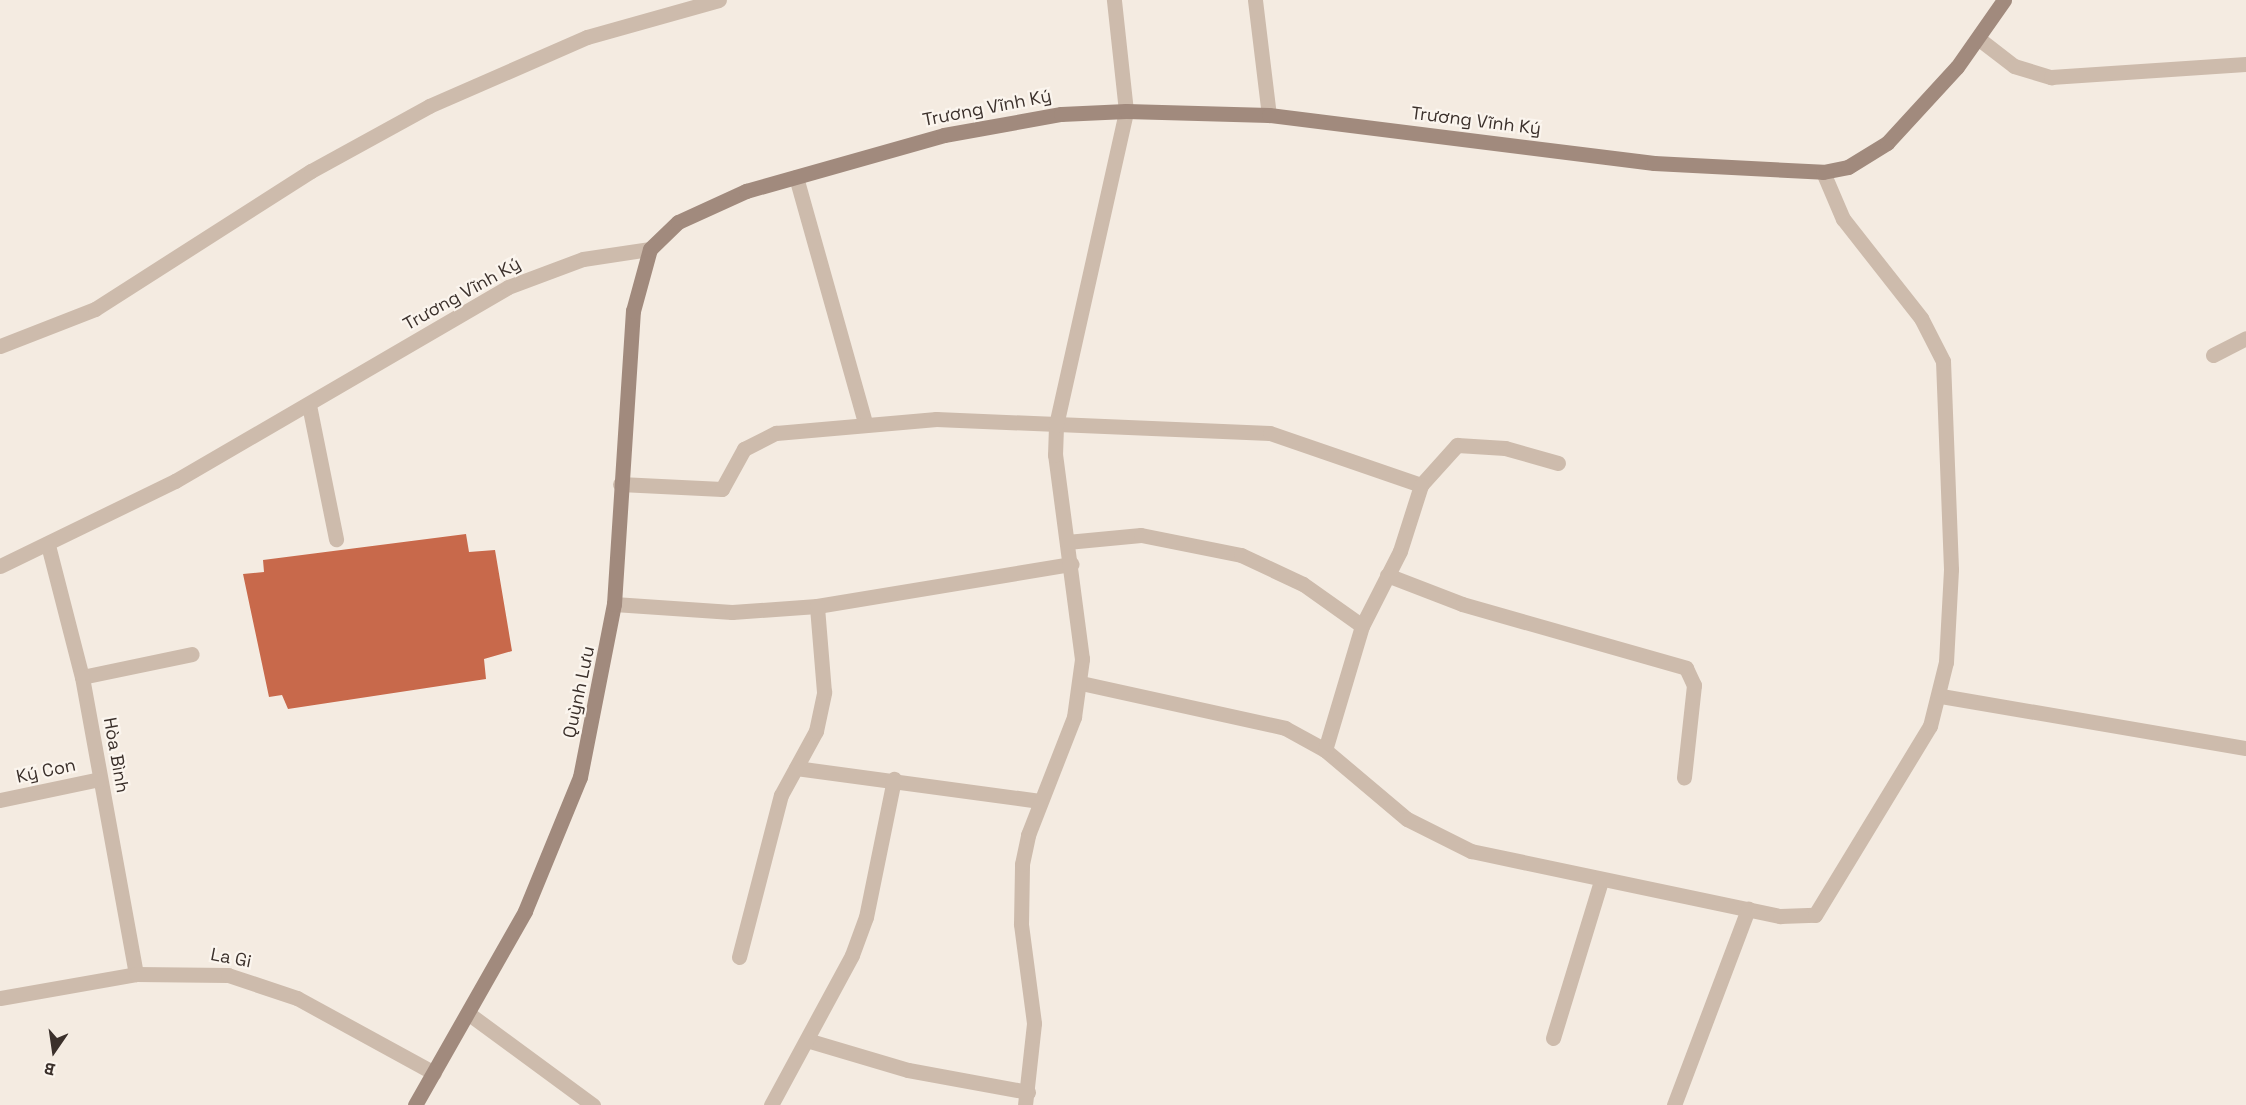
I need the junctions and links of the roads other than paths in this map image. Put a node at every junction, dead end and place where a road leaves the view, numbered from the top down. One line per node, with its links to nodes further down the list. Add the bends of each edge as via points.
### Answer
1 (719, 0): 13 (street, via 587,37 449,96 311,171 95,309)
2 (1114, 0): 7 (street)
3 (1255, 0): 8 (street)
4 (2004, 0): 5 (main road, Trương Vĩnh Ký)
5 (1978, 39): 6 (street, via 2014,66 2051,76); 9 (main road, Trương Vĩnh Ký, via 1887,143 1848,167)
6 (2246, 64)
7 (1126, 111): 8 (main road, Trương Vĩnh Ký); 10 (main road, Trương Vĩnh Ký, via 1004,122); 17 (street)
8 (1269, 114): 9 (main road, Trương Vĩnh Ký, via 1665,165)
9 (1824, 172): 33 (street, via 1842,219 1921,318 1943,361 1951,569)
10 (796, 177): 11 (main road, Trương Vĩnh Ký, via 705,208 678,222); 16 (street)
11 (650, 249): 15 (street, Trương Vĩnh Ký, via 583,259 508,287); 19 (main road, Quỳnh Lưu, via 633,310)
12 (2246, 338): 14 (street)
13 (0, 346)
14 (2213, 355)
15 (309, 405): 21 (street); 23 (street, Trương Vĩnh Ký)
16 (865, 422): 17 (street, via 936,419); 19 (street, via 776,433 754,442 744,449 722,489)
17 (1056, 425): 20 (street, via 1270,433); 22 (street)
18 (1558, 462): 20 (street, via 1505,448 1457,445)
19 (620, 484): 27 (main road, Quỳnh Lưu)
20 (1421, 485): 26 (street)
21 (336, 539)
22 (1068, 542): 24 (street); 29 (street, via 1141,535 1241,555 1303,584)
23 (48, 545): 25 (street, Trương Vĩnh Ký); 31 (street, Hòa Bình)
24 (1072, 564): 28 (street); 32 (street)
25 (0, 566)
26 (1388, 574): 29 (street); 37 (street, via 1462,604 1686,668 1694,685)
27 (614, 604): 28 (street, via 732,612); 47 (main road, Quỳnh Lưu, via 593,727 567,819)
28 (817, 606): 36 (street, via 824,692 816,731)
29 (1362, 626): 35 (street)
30 (192, 654): 31 (street)
31 (82, 677): 39 (street, Hòa Bình)
32 (1081, 683): 35 (street, via 1254,718); 41 (street, via 1065,744)
33 (1941, 696): 34 (street); 43 (street, via 1914,758 1821,910 1794,918)
34 (2246, 748)
35 (1325, 750): 42 (street, via 1381,800 1443,840)
36 (796, 768): 38 (street); 44 (street, via 781,795)
37 (1684, 777)
38 (894, 779): 41 (street); 49 (street, via 866,917)
39 (100, 780): 40 (street, Ký Con); 45 (street, Hòa Bình)
40 (0, 800)
41 (1040, 801): 51 (street, via 1028,835 1019,898 1034,1023)
42 (1601, 881): 43 (street); 48 (street)
43 (1748, 909): 55 (street)
44 (739, 957)
45 (136, 974): 46 (street, La Gi); 50 (street, La Gi, via 202,972 258,984 340,1019)
46 (0, 998)
47 (469, 1014): 50 (main road, Quỳnh Lưu); 53 (street)
48 (1553, 1038)
49 (810, 1041): 51 (street); 54 (street)
50 (434, 1073): 52 (main road, Quỳnh Lưu)
51 (1027, 1099)
52 (415, 1105)
53 (593, 1105)
54 (771, 1105)
55 (1674, 1105)

